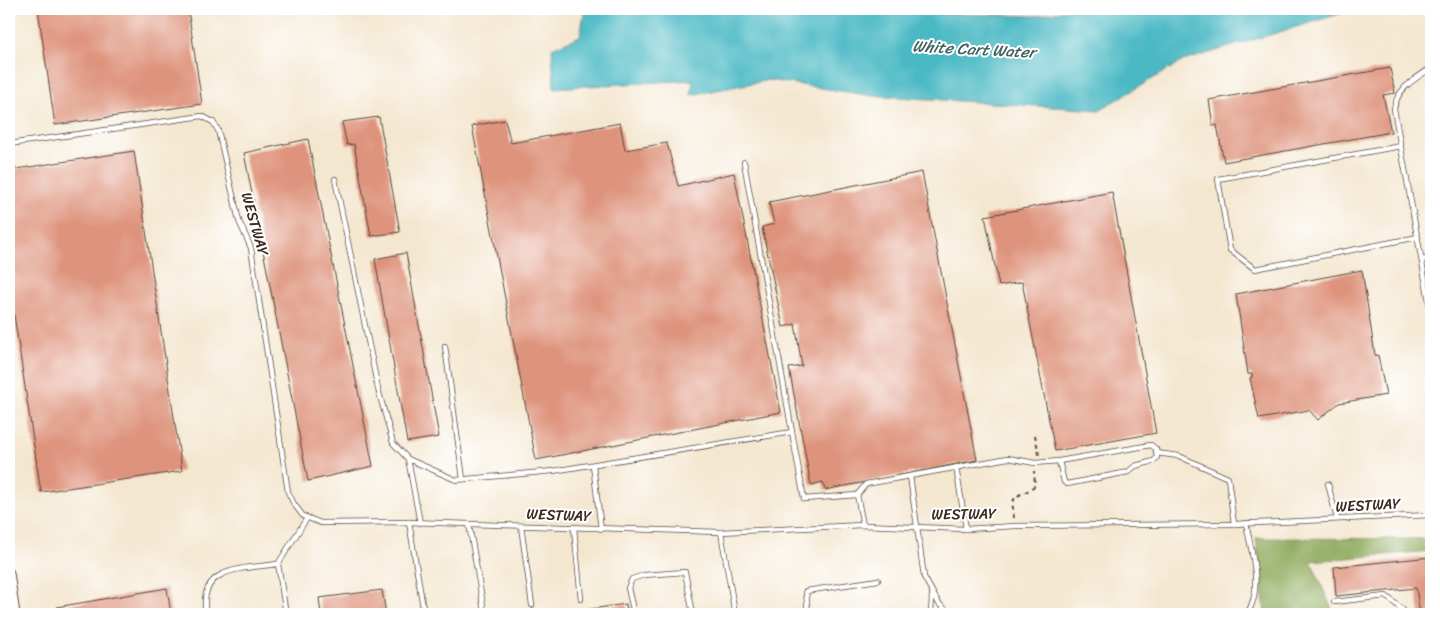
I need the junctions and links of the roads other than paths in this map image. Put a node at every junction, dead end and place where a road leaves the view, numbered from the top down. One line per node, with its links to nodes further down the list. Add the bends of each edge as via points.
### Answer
1 (1431, 68): 3 (lane, via 1406,85 1396,100 1394,109)
2 (9, 144): 22 (lane, WESTWAY, via 202,116 213,122 218,130 239,220 251,248 288,492)
3 (1401, 146): 6 (lane); 6 (lane, via 1218,179 1228,241 1230,250 1255,268)
4 (744, 162): 11 (lane)
5 (335, 179): 13 (lane, via 380,398 393,443)
6 (1418, 236): 8 (lane)
7 (1431, 258): 8 (lane)
8 (1422, 260): 9 (lane)
9 (1431, 312)
10 (445, 346): 18 (lane)
11 (792, 432): 15 (lane); 20 (lane, via 804,499)
12 (1156, 453): 14 (lane, via 1152,445); 14 (lane, via 1154,461 1135,466 1128,472 1067,484); 28 (lane, via 1179,456 1228,478)
13 (408, 459): 18 (lane, via 456,480); 25 (lane)
14 (1060, 461): 16 (lane, via 1035,463 1008,458)
15 (593, 465): 18 (lane); 33 (lane)
16 (956, 467): 17 (lane); 34 (lane)
17 (910, 476): 20 (lane, via 866,484); 31 (lane)
18 (463, 479)
19 (1328, 484): 23 (lane)
20 (857, 495): 29 (lane)
21 (1431, 515): 23 (lane, WESTWAY)
22 (306, 518): 24 (lane, WESTWAY, via 321,523); 36 (lane)
23 (1336, 519): 26 (lane, WESTWAY)
24 (409, 522): 25 (lane, WESTWAY); 47 (lane)
25 (420, 523): 27 (lane, WESTWAY)
26 (1246, 523): 28 (lane, WESTWAY); 54 (lane, via 1256,580 1253,605)
27 (469, 524): 30 (lane, WESTWAY); 44 (lane)
28 (1234, 524): 34 (lane, WESTWAY)
29 (862, 525): 31 (lane, WESTWAY); 35 (lane, WESTWAY)
30 (521, 526): 32 (lane, WESTWAY); 42 (lane)
31 (918, 527): 34 (lane, WESTWAY); 39 (lane, via 924,577)
32 (574, 528): 33 (lane, WESTWAY); 40 (lane)
33 (601, 528): 35 (lane, WESTWAY)
34 (966, 529)
35 (721, 532): 50 (lane)
36 (278, 564): 43 (lane); 46 (lane, via 231,570 214,578 206,588)
37 (9, 573): 45 (street)
38 (878, 580): 51 (lane, via 806,591)
39 (932, 594): 52 (lane); 53 (lane)
40 (581, 599)
41 (1334, 602): 55 (lane, via 1386,596)
42 (532, 605)
43 (285, 608)
44 (484, 612)
45 (15, 614)
46 (206, 614)
47 (424, 614)
48 (634, 614): 49 (lane, via 628,588 632,579 685,572)
49 (693, 614)
50 (735, 614)
51 (808, 614)
52 (931, 614)
53 (951, 614)
54 (1247, 614)
55 (1404, 614)

